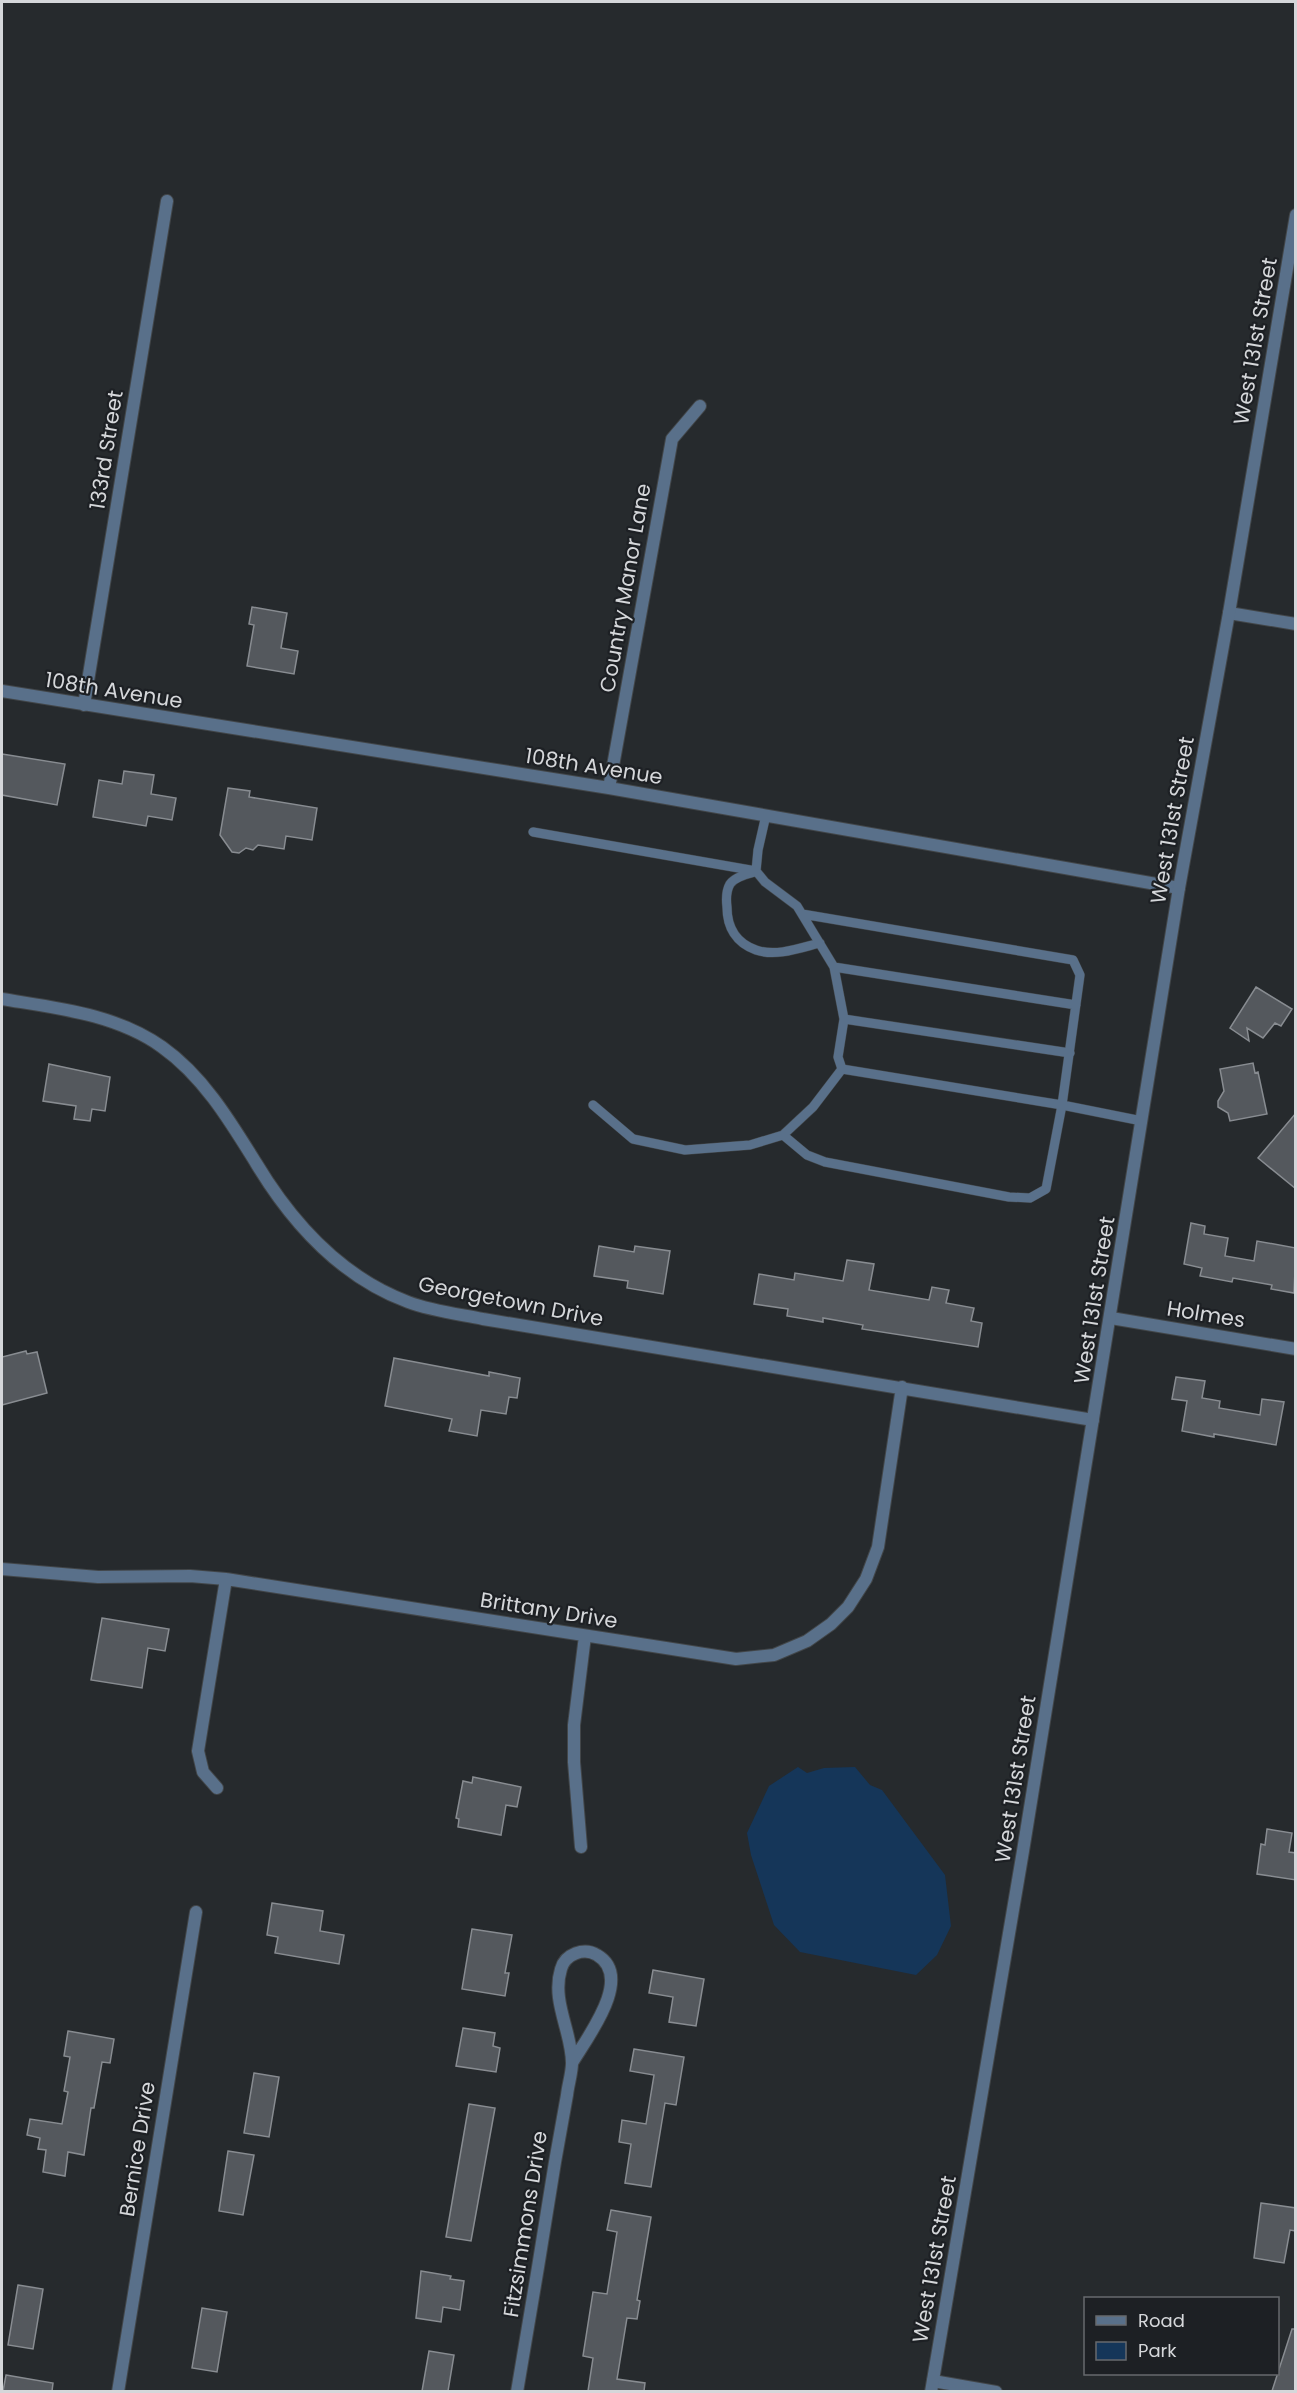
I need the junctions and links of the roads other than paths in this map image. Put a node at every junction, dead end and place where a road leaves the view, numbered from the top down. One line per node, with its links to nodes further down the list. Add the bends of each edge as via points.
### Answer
1 (166, 201): 7 (street, 133rd Street)
2 (1296, 215): 4 (street, West 131st Street)
3 (700, 406): 8 (street, Country Manor Lane, via 672,439)
4 (1229, 613): 5 (street); 12 (street, West 131st Street)
5 (1296, 624)
6 (2, 691): 7 (street, 108th Avenue)
7 (84, 705): 8 (street, 108th Avenue)
8 (609, 788): 9 (street, 108th Avenue)
9 (766, 815): 11 (lane); 12 (street, 108th Avenue)
10 (533, 832): 11 (lane)
11 (756, 871): 13 (lane); 14 (lane, via 731,883 726,895 727,923 740,942 757,951 775,953)
12 (1179, 888): 23 (street, West 131st Street)
13 (802, 914): 14 (lane); 17 (lane, via 1074,960 1080,975)
14 (820, 943): 15 (lane)
15 (834, 967): 17 (lane); 18 (lane)
16 (2, 999): 27 (street, Georgetown Drive, via 98,1018 161,1046 204,1086 301,1227 353,1273 408,1302 483,1319)
17 (1076, 1005): 19 (lane)
18 (844, 1019): 19 (lane); 20 (lane, via 838,1057)
19 (1070, 1053): 22 (lane)
20 (842, 1069): 22 (lane); 24 (lane, via 813,1107)
21 (593, 1105): 24 (lane, via 633,1139 685,1150 750,1145)
22 (1062, 1105): 23 (lane); 24 (lane, via 1046,1189 1030,1198 825,1162 807,1155)
23 (1142, 1121): 25 (street, West 131st Street)
24 (783, 1135)
25 (1111, 1318): 26 (street, Holmes); 28 (street, West 131st Street)
26 (1296, 1348)
27 (902, 1387): 28 (street, Georgetown Drive); 31 (street, Brittany Drive, via 878,1547 866,1579 831,1624 807,1641 774,1655 736,1659)
28 (1094, 1420): 36 (street, West 131st Street)
29 (2, 1569): 30 (street, Brittany Drive, via 98,1578)
30 (226, 1579): 31 (street, Brittany Drive); 32 (street, via 198,1751 203,1772)
31 (585, 1636): 33 (street, via 574,1725)
32 (217, 1788)
33 (581, 1847)
34 (195, 1912): 37 (street, Bernice Drive)
35 (572, 2063): 35 (street, Fitzsimmons Drive, via 610,1994 612,1980 608,1967 595,1953 575,1953 561,1967 558,1991); 38 (street, Fitzsimmons Drive)
36 (932, 2386): 39 (street)
37 (118, 2391)
38 (517, 2391)
39 (996, 2391)

